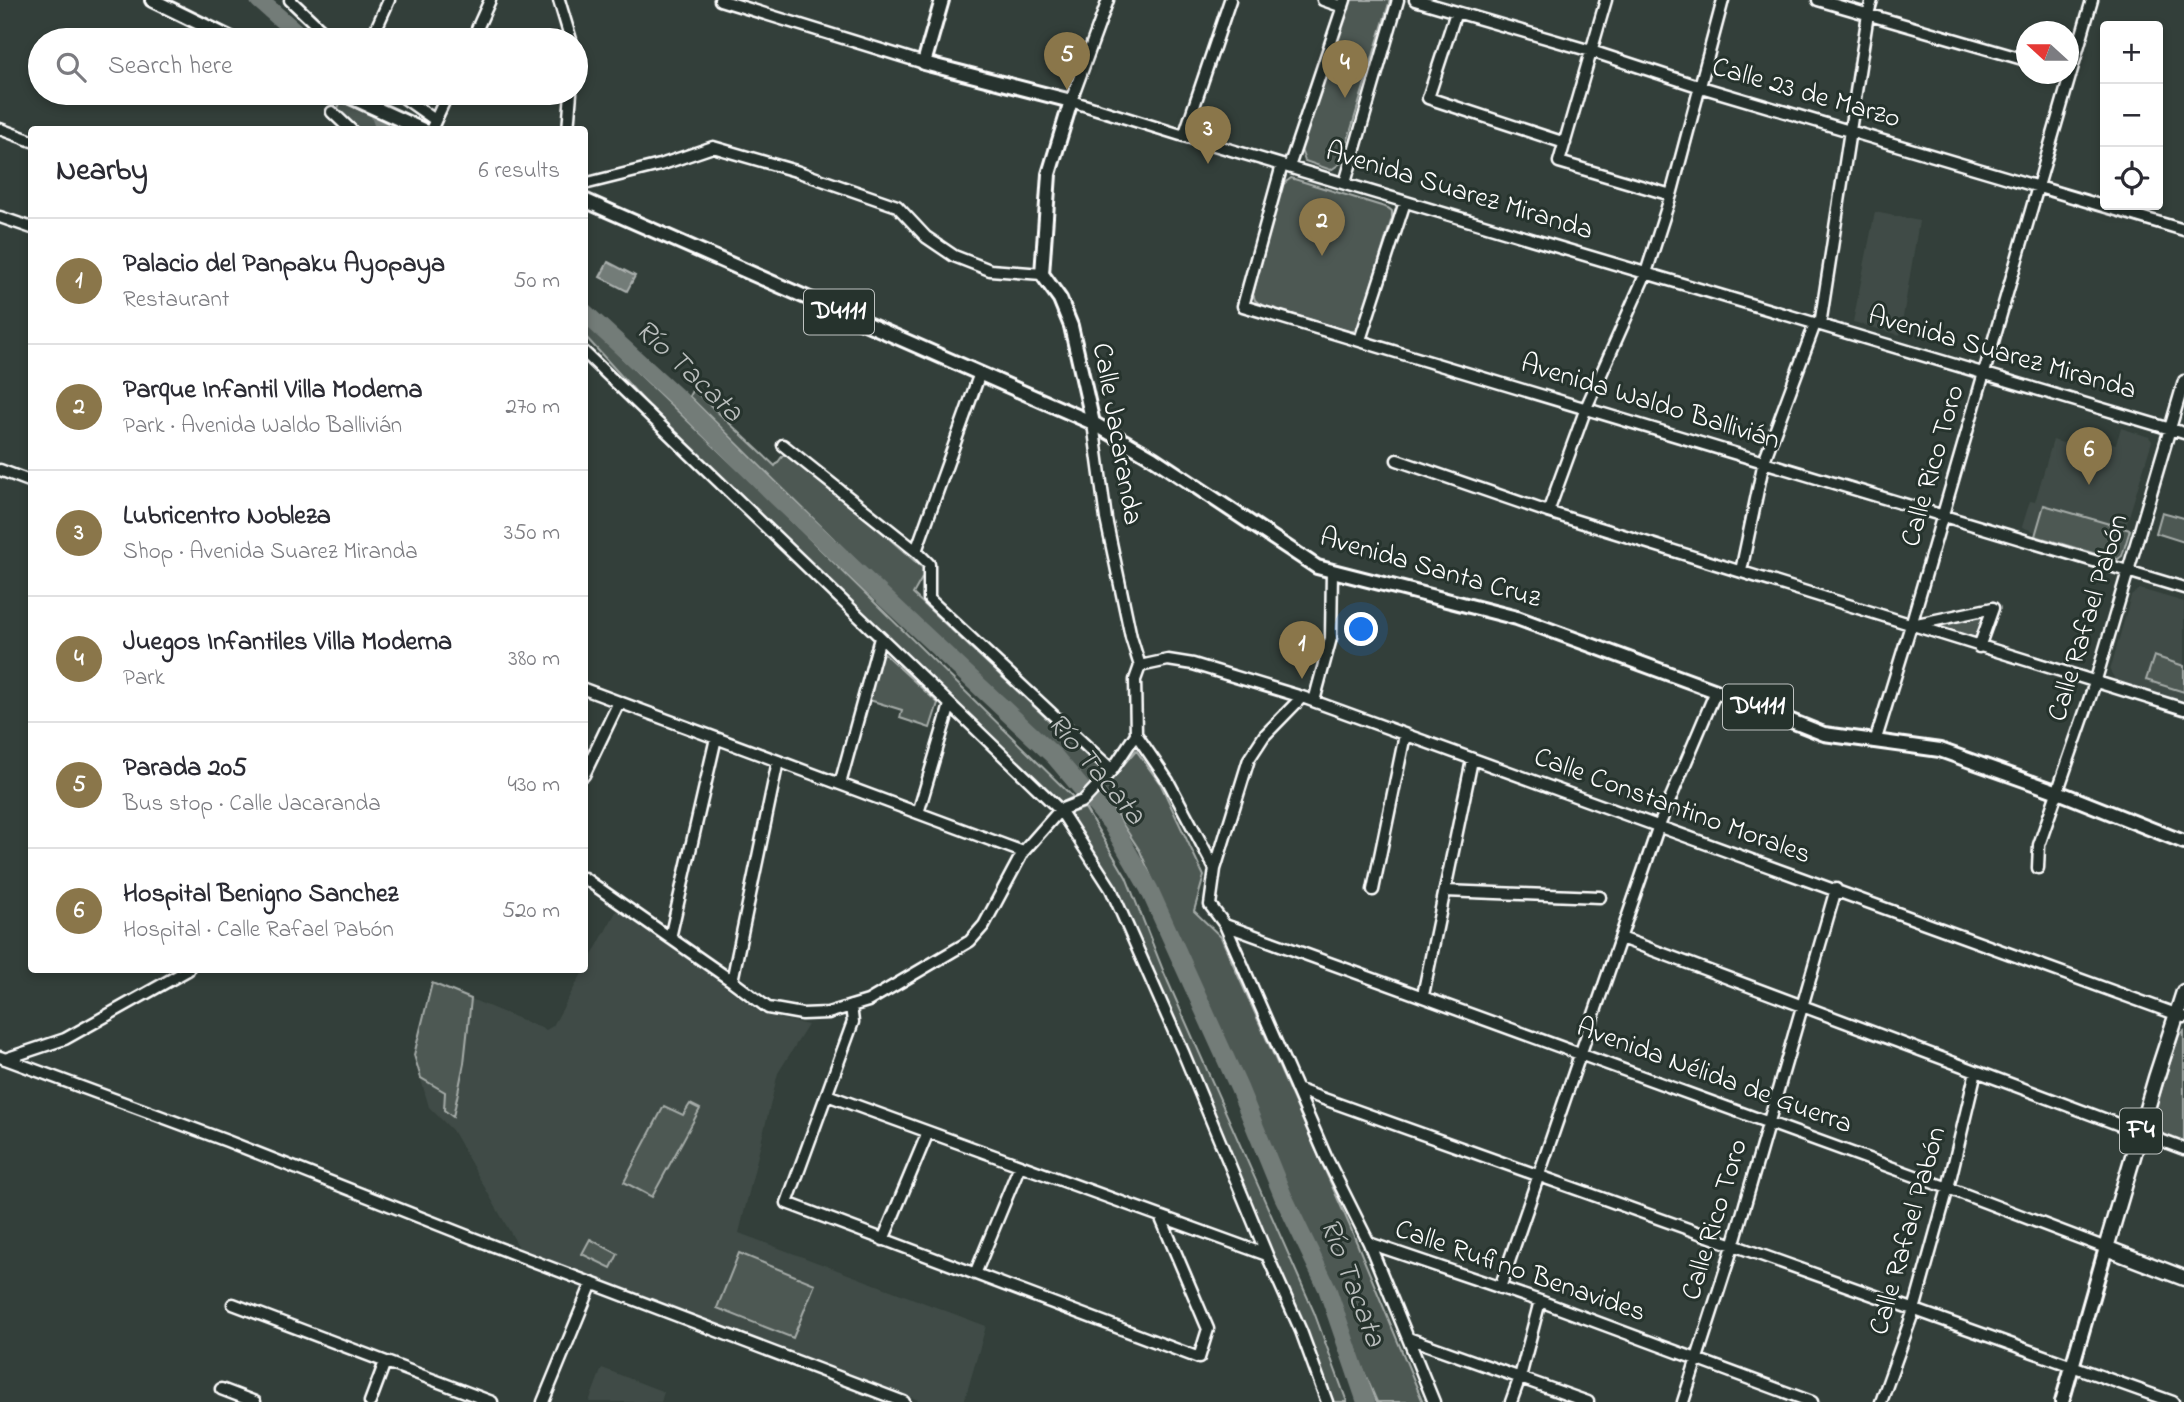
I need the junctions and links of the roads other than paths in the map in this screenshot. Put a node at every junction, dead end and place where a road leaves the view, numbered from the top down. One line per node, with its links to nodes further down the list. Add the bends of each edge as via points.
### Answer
1 (152, 0): 21 (main road)
2 (290, 0): 22 (street)
3 (389, 0): 23 (street)
4 (490, 0): 24 (street)
5 (559, 0): 25 (street)
6 (720, 0): 29 (street, Avenida Suarez Miranda)
7 (942, 0): 29 (main road)
8 (1108, 0): 32 (street)
9 (1230, 0): 44 (street)
10 (1323, 0): 18 (street)
11 (1398, 0): 49 (street)
12 (1415, 0): 19 (street, Calle 23 de Marzo)
13 (1606, 0): 27 (street)
14 (1723, 0): 31 (street)
15 (1818, 0): 20 (street)
16 (1872, 0): 20 (street)
17 (2092, 0): 26 (street, Calle Rico Toro)
18 (1344, 3): 47 (street)
19 (1456, 12): 27 (street, Calle 23 de Marzo); 46 (street, via 1428,98)
20 (1868, 14): 28 (street); 43 (street)
21 (209, 28)
22 (319, 28)
23 (376, 28)
24 (477, 28)
25 (567, 28)
26 (2079, 41)
27 (1591, 51): 31 (street, Calle 23 de Marzo); 46 (street)
28 (2016, 57)
29 (925, 63): 32 (main road, Avenida Suarez Miranda)
30 (2066, 84): 50 (street, Calle Rico Toro)
31 (1701, 87): 43 (street, Calle 23 de Marzo); 51 (street)
32 (1071, 101): 44 (street, Avenida Suarez Miranda); 58 (main road, via 1049,174)
33 (368, 105): 40 (main road)
34 (410, 105): 38 (street)
35 (442, 105): 38 (street)
36 (570, 105): 41 (street)
37 (332, 112): 39 (street)
38 (433, 125)
39 (347, 126)
40 (415, 126)
41 (568, 126)
42 (0, 130): 45 (street)
43 (1849, 130): 50 (street, Calle 23 de Marzo); 59 (street)
44 (1184, 136): 47 (street, Avenida Suarez Miranda)
45 (28, 140)
46 (1565, 143): 51 (street, via 1559,162)
47 (1286, 166): 49 (street, Avenida Suarez Miranda); 60 (street, Avenida Waldo Ballivián, via 1243,306)
48 (588, 183): 58 (street, via 713,147 897,206 926,237 954,256 990,270)
49 (1345, 183): 53 (street, Avenida Suarez Miranda)
50 (2038, 188): 56 (street, Calle 23 de Marzo); 63 (street, Calle Rico Toro)
51 (1671, 195): 57 (street)
52 (588, 202): 62 (main road, Avenida Santa Cruz / D4111)
53 (1405, 202): 57 (street, Avenida Suarez Miranda); 60 (street)
54 (0, 217): 55 (street)
55 (28, 227)
56 (2184, 230)
57 (1646, 273): 59 (street, Avenida Suarez Miranda); 65 (street)
58 (1042, 274): 66 (main road, Calle Jacaranda, via 1072,326)
59 (1818, 325): 63 (street, Avenida Suarez Miranda); 71 (street)
60 (1360, 340): 65 (street, Avenida Waldo Ballivián)
61 (588, 356): 82 (street)
62 (980, 373): 66 (main road, Avenida Santa Cruz / D4111); 76 (street)
63 (1984, 374): 67 (street, Avenida Suarez Miranda); 75 (street, Calle Rico Toro)
64 (2184, 382): 67 (street, Calle Rafael Pabón)
65 (1586, 408): 71 (street, Avenida Waldo Ballivián); 74 (street)
66 (1093, 423): 77 (main road, Avenida Santa Cruz / D4111, via 1317,567); 84 (street, Calle Jacaranda, via 1106,519)
67 (2170, 428): 68 (street, Avenida Suarez Miranda); 79 (street, Calle Rafael Pabón)
68 (2184, 433)
69 (783, 445): 76 (street)
70 (1397, 460): 74 (street)
71 (1764, 461): 75 (street, Avenida Waldo Ballivián); 78 (street)
72 (0, 470): 73 (street)
73 (28, 480)
74 (1548, 512): 78 (street)
75 (1943, 517): 79 (street, Avenida Waldo Ballivián); 81 (street, Calle Rico Toro)
76 (916, 551): 100 (street, via 929,564 929,599)
77 (1332, 571): 87 (main road, Avenida Santa Cruz / D4111, via 1517,618); 89 (street, via 1331,638)
78 (1741, 571): 81 (street)
79 (2128, 571): 80 (street, Avenida Waldo Ballivián); 85 (street, Calle Rafael Pabón)
80 (2184, 588)
81 (1911, 625): 83 (street); 83 (street, via 1993,608); 96 (street, Calle Rico Toro)
82 (880, 638): 91 (street); 101 (street)
83 (1979, 646): 85 (street)
84 (1140, 666): 88 (street, Calle Constantino Morales, via 1168,660 1193,664); 93 (street, Calle Jacaranda, via 1135,680)
85 (2095, 683): 92 (street); 102 (street, Calle Rafael Pabón)
86 (588, 690): 90 (street)
87 (1716, 691): 96 (main road, Avenida Santa Cruz / D4111, via 1824,734); 105 (street)
88 (1302, 697): 89 (street, Calle Constantino Morales); 109 (street, via 1264,736 1249,759)
89 (1314, 701): 94 (street, Calle Constantino Morales)
90 (620, 702): 95 (street); 99 (street)
91 (950, 705): 103 (street); 104 (street)
92 (2184, 709)
93 (1136, 734): 100 (street); 109 (street, via 1168,780)
94 (1405, 735): 97 (street, Calle Constantino Morales); 112 (street)
95 (716, 738): 98 (street); 116 (street)
96 (1875, 742): 102 (main road, Avenida Santa Cruz / D4111, via 1940,750)
97 (1472, 760): 105 (street, Calle Constantino Morales); 113 (street)
98 (778, 761): 101 (street); 119 (street)
99 (588, 767)
100 (1112, 770): 103 (street, via 1083,802)
101 (840, 784): 104 (street)
102 (2058, 792): 106 (main road, Avenida Santa Cruz / D4111); 108 (street, Calle Rafael Pabón, via 2039,845)
103 (1060, 810): 107 (street); 142 (street, via 1111,889)
104 (918, 813): 107 (street)
105 (1658, 828): 111 (street, Calle Constantino Morales); 117 (street)
106 (2184, 842)
107 (1023, 852): 122 (street, via 984,925 970,941 868,1001)
108 (2038, 868)
109 (1215, 869): 115 (street, via 1210,905)
110 (588, 881): 116 (street)
111 (1836, 889): 123 (street, Calle Rico Toro); 124 (street, Calle Constantino Morales)
112 (1373, 890)
113 (1445, 891): 114 (street); 121 (street)
114 (1600, 897)
115 (1225, 925): 121 (street, Avenida Nélida de Guerra); 128 (street)
116 (670, 938): 119 (street)
117 (1621, 938): 123 (street); 125 (street)
118 (183, 973): 126 (street, via 65,1039)
119 (732, 981): 122 (street, via 768,1008 802,1014)
120 (2184, 992): 124 (highway, F4)
121 (1423, 995): 125 (street, Avenida Nélida de Guerra)
122 (851, 1006): 129 (street, via 853,1022)
123 (1802, 1006): 127 (street); 130 (street, Calle Rico Toro)
124 (2181, 1015): 132 (highway, F4)
125 (1581, 1054): 130 (street, Avenida Nélida de Guerra); 135 (street)
126 (3, 1058): 145 (street)
127 (1976, 1071): 132 (street); 136 (street, Calle Rafael Pabón)
128 (1296, 1089): 135 (street); 139 (street)
129 (827, 1095): 131 (street); 138 (street, via 787,1203)
130 (1769, 1124): 136 (street, Avenida Nélida de Guerra); 140 (street, Calle Rico Toro)
131 (928, 1132): 134 (street); 138 (street)
132 (2140, 1132): 133 (street); 141 (highway, F4)
133 (2184, 1149)
134 (1020, 1165): 137 (street); 143 (street)
135 (1539, 1175): 140 (street); 146 (street)
136 (1948, 1188): 141 (street, Avenida Nélida de Guerra); 149 (street, Calle Rafael Pabón)
137 (1160, 1216): 142 (street); 143 (street, via 1208,1329 1199,1358)
138 (883, 1240): 143 (street)
139 (1369, 1243): 146 (street, Calle Rufino Benavides); 150 (street)
140 (1733, 1246): 149 (street); 151 (street, Calle Rico Toro)
141 (2106, 1248): 144 (highway, Avenida Nélida de Guerra); 153 (main road)
142 (1267, 1255): 161 (street)
143 (975, 1274)
144 (2184, 1278)
145 (592, 1283): 159 (street); 160 (street)
146 (1500, 1288): 147 (street, Calle Rufino Benavides)
147 (1540, 1301): 151 (street, Calle Rufino Benavides); 154 (street)
148 (233, 1304): 152 (street)
149 (1914, 1310): 153 (street); 167 (street, Calle Rafael Pabón)
150 (1408, 1338): 154 (street); 162 (street)
151 (1697, 1359): 165 (street, Calle Rico Toro); 166 (street, Calle Rufino Benavides)
152 (385, 1362): 157 (street); 158 (street)
153 (2073, 1366): 168 (main road); 169 (street)
154 (1520, 1377): 163 (street); 164 (street)
155 (221, 1389): 156 (street)
156 (255, 1402)
157 (370, 1402)
158 (492, 1402)
159 (543, 1402)
160 (904, 1402)
161 (1327, 1402)
162 (1434, 1402)
163 (1511, 1402)
164 (1588, 1402)
165 (1683, 1402)
166 (1812, 1402)
167 (1881, 1402)
168 (2062, 1402)
169 (2173, 1402)

